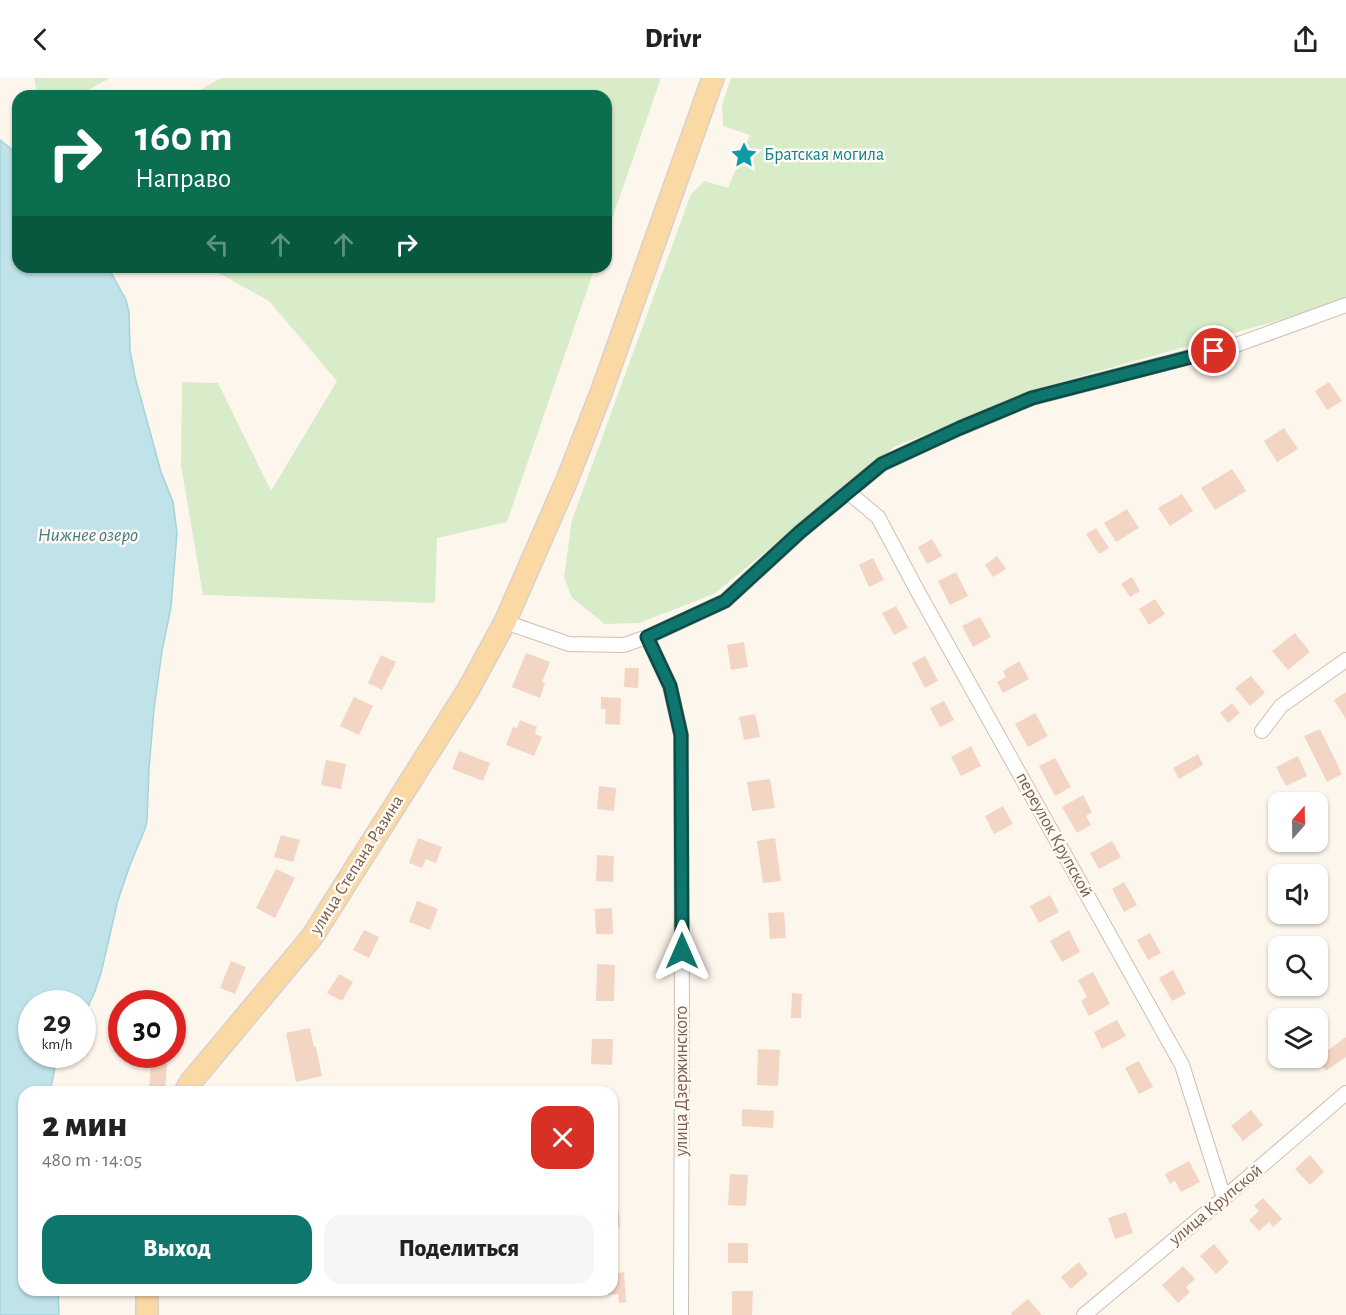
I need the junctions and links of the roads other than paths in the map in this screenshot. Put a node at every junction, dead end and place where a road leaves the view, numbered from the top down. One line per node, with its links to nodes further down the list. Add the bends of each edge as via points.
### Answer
1 (713, 78): 4 (main road, улица Степана Разина, via 601,393)
2 (1346, 305): 3 (street, via 1236,345 1032,398 882,464)
3 (849, 492): 5 (street, via 725,601); 10 (street, переулок Крупской, via 878,517 1182,1065)
4 (505, 622): 5 (street, via 569,644 624,645); 8 (main road, улица Степана Разина, via 468,690 312,937)
5 (647, 637): 13 (street, улица Дзержинского, via 670,686 681,735)
6 (1346, 660): 7 (street, via 1281,706)
7 (1262, 731)
8 (188, 1086)
9 (1346, 1093): 10 (street, улица Крупской)
10 (1224, 1198): 14 (street, улица Крупской)
11 (147, 1296): 12 (main road)
12 (147, 1315)
13 (681, 1315)
14 (1084, 1315)

